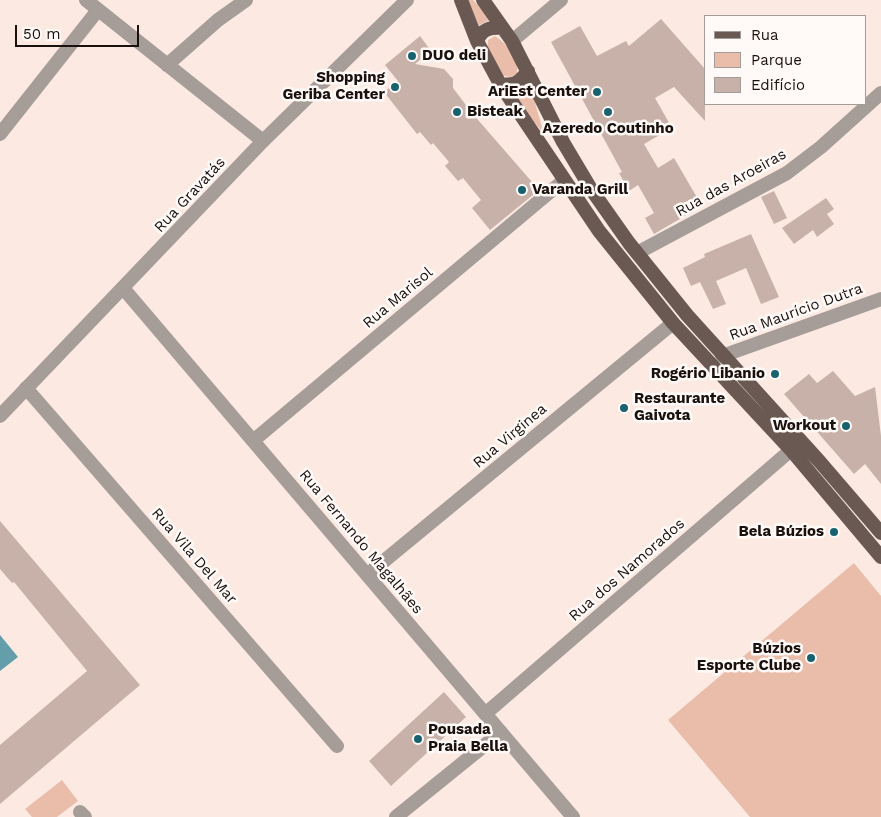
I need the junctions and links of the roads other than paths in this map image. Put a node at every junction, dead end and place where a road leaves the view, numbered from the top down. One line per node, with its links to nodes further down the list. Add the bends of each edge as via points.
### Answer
1 (86, 0): 7 (street)
2 (246, 0): 11 (street)
3 (407, 0): 16 (street, Rua Gravatás)
4 (461, 0): 9 (main road)
5 (483, 0): 8 (main road)
6 (561, 0): 10 (street)
7 (98, 10): 11 (street); 15 (street)
8 (503, 28): 9 (main road, via 486,29); 10 (main road)
9 (477, 41): 13 (main road)
10 (512, 41): 12 (main road)
11 (167, 65): 16 (street)
12 (528, 71): 13 (main road, via 512,86); 18 (main road, via 563,142 591,189)
13 (500, 84): 17 (main road)
14 (881, 94): 18 (street, Rua das Aroeiras, via 787,173)
15 (0, 134)
16 (263, 141): 19 (street, Rua Gravatás)
17 (563, 181): 21 (main road); 25 (street, Rua Marisol)
18 (637, 253): 22 (main road)
19 (123, 288): 23 (street, Rua Gravatás); 25 (street, Rua Fernando Magalhães)
20 (881, 302): 22 (street, Rua Maurício Dutra)
21 (673, 322): 26 (main road); 29 (street, Rua Virginea)
22 (722, 356): 27 (main road)
23 (26, 388): 24 (street, Rua Gravatás); 32 (street, Rua Vila Del Mar)
24 (0, 416)
25 (254, 440): 29 (street, Rua Fernando Magalhães)
26 (791, 450): 28 (main road); 30 (street, Rua dos Namorados)
27 (881, 533)
28 (881, 557)
29 (368, 575): 30 (street, Rua Fernando Magalhães)
30 (485, 714): 31 (street, Rua Fernando Magalhães)
31 (500, 732): 33 (street); 34 (street, Rua Fernando Magalhães)
32 (337, 746)
33 (396, 817)
34 (573, 817)

